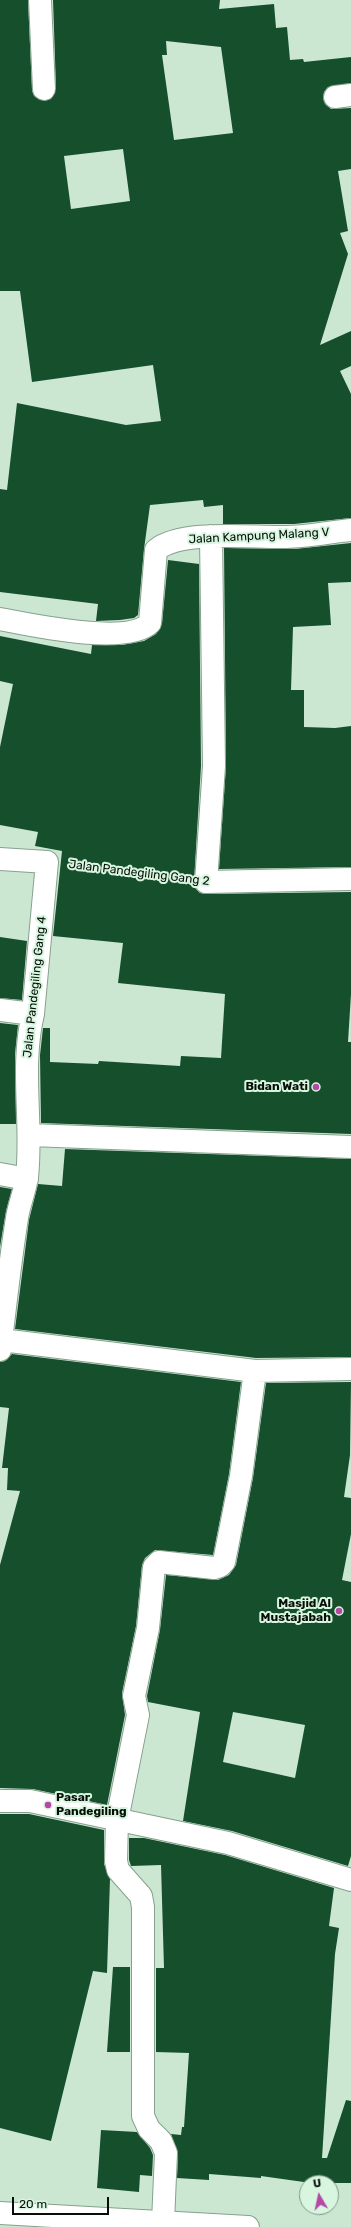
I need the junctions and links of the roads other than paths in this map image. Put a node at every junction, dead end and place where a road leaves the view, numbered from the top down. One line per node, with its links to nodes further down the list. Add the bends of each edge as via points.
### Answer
1 (40, 0): 2 (street)
2 (44, 89)
3 (351, 530): 4 (street, Jalan Kampung Malang V, via 288,537)
4 (211, 536): 5 (street, Jalan Kampung Malang V, via 165,544 156,550 150,623 145,628 102,634 46,628); 7 (street, Jalan Pandegiling Gang 2, via 214,766 206,882)
5 (0, 619)
6 (0, 859): 9 (street, Jalan Pandegiling Gang 4, via 48,862)
7 (351, 879)
8 (0, 1010): 9 (street)
9 (32, 1014): 10 (street, Jalan Pandegiling Gang 4, via 27,1062)
10 (30, 1135): 11 (street); 13 (street, Jalan Pandegiling Gang 4)
11 (351, 1146)
12 (0, 1174): 13 (street)
13 (27, 1179): 14 (street, Jalan Pandegiling Gang 4, via 17,1216)
14 (1, 1345): 16 (street)
15 (351, 1369): 16 (street)
16 (255, 1371): 18 (street, via 241,1476 224,1562 214,1568 159,1562 154,1567 148,1628 134,1696 138,1715)
17 (0, 1800): 18 (street, via 30,1801)
18 (117, 1820): 19 (street, via 228,1843); 23 (street, via 118,1870 141,1896 143,1906 143,2116 149,2129 162,2141 166,2153)
19 (351, 1880)
20 (0, 2213): 21 (street)
21 (21, 2220): 22 (street)
22 (53, 2222): 23 (street)
23 (163, 2222): 24 (street)
24 (248, 2227)

